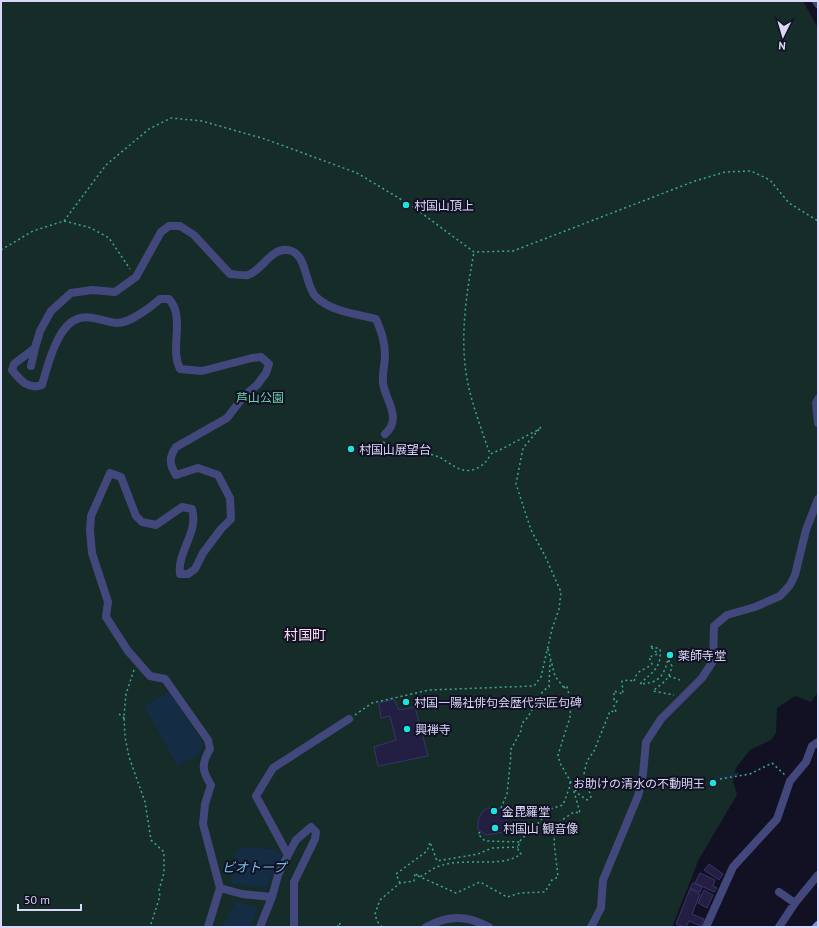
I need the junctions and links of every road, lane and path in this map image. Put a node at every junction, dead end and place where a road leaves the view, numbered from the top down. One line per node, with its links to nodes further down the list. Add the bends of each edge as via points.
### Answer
1 (816, 1): 2 (street)
2 (818, 4)
3 (818, 220): 6 (path, via 790,203 770,180 752,170 725,172 695,181 513,251)
4 (64, 221): 5 (path, via 33,231); 6 (path, via 106,165 149,129 171,118 202,121 264,139 356,173 412,206); 7 (path, via 91,228 109,238)
5 (1, 250)
6 (474, 252): 13 (path, via 464,307 464,350 468,384)
7 (136, 278): 8 (street, via 115,292 92,290 71,293 51,311 40,331); 12 (street, via 161,232 169,226 180,226 194,235 230,274 247,275 277,252 295,252 301,258 308,284 316,297 336,308 376,319 383,332 383,385 391,402 393,419 392,426)
8 (35, 348): 9 (street); 18 (street, via 14,364 12,370 25,384 34,388 42,385 53,351 64,330 74,320 88,317 119,323 146,311 160,299 169,299 175,305 177,315 175,359 180,369 202,371 261,357 269,364 257,385 226,418 176,447 171,454 171,467 176,475 198,468 212,471 218,475 230,498 231,519 221,528 195,569 188,574 180,574 179,564 192,535 195,517 192,509 182,507 156,525 142,522 136,516 121,477 110,473 91,516 92,553 108,602 106,618)
9 (31, 366)
10 (818, 399): 11 (street)
11 (818, 423)
12 (385, 434): 13 (path, via 382,440 384,443 441,458 464,470 483,465)
13 (490, 454): 15 (path, via 502,450 541,427 523,448 516,484 531,530 561,592)
14 (818, 499): 48 (street, via 790,585 780,596 727,615 714,626 711,666 661,719 646,742 638,796 603,880 601,908)
15 (548, 648): 24 (path, via 541,677 534,686 444,688 400,695 372,703); 26 (path, via 555,676 565,689 564,686 567,687 571,702 570,718 558,755); 29 (path, via 549,687 544,690 528,718 522,723 521,731 510,751 507,794)
16 (669, 655): 17 (path)
17 (668, 659): 19 (path, via 672,666); 26 (path, via 664,675 655,682 640,684 658,667 660,649 650,646 658,654 649,657 652,664 638,671 634,682 622,681 623,694 614,691 614,700 617,701 614,706 616,712 610,711 594,752 587,761 584,774 591,797 586,800 577,793)
18 (137, 661): 23 (path, via 126,694); 37 (street, via 150,676 165,679 208,740 210,749 205,757 203,772 211,785 205,804 203,824)
19 (670, 676): 20 (path); 21 (path, via 664,684 653,691)
20 (680, 680)
21 (675, 695)
22 (119, 714): 23 (path)
23 (125, 719): 41 (path, via 129,757 145,802 151,840 164,852 160,896)
24 (349, 720): 33 (street, via 273,768 256,796)
25 (818, 742): 28 (street, via 812,746 806,762)
26 (570, 779): 31 (path, via 563,805 550,809); 34 (path, via 580,813 574,812 556,824 554,842 558,877 552,880 545,892 520,893 507,897 480,882 456,893)
27 (720, 779): 28 (path, via 750,774 772,763)
28 (791, 780): 49 (street, via 777,819 733,867)
29 (501, 808)
30 (480, 832): 31 (path, via 478,834 485,841)
31 (520, 842): 32 (path)
32 (518, 846): 34 (path, via 520,854 514,857 452,863 430,870 423,876); 36 (path, via 492,848 478,854 437,861 430,842 427,852 396,874)
33 (288, 855): 39 (street, via 278,875); 44 (street, via 296,840 310,827 316,832 294,882)
34 (417, 875): 36 (path, via 415,873 414,881)
35 (818, 875): 40 (street)
36 (400, 883): 45 (path, via 378,903 375,914)
37 (220, 888): 39 (street, via 242,894); 42 (street)
38 (779, 892): 40 (street)
39 (272, 897): 43 (street)
40 (795, 903): 50 (street)
41 (150, 927)
42 (208, 927)
43 (260, 927)
44 (294, 927)
45 (382, 927)
46 (426, 927): 47 (street, via 453,917 478,921)
47 (489, 927)
48 (591, 927)
49 (706, 927)
50 (779, 927)

